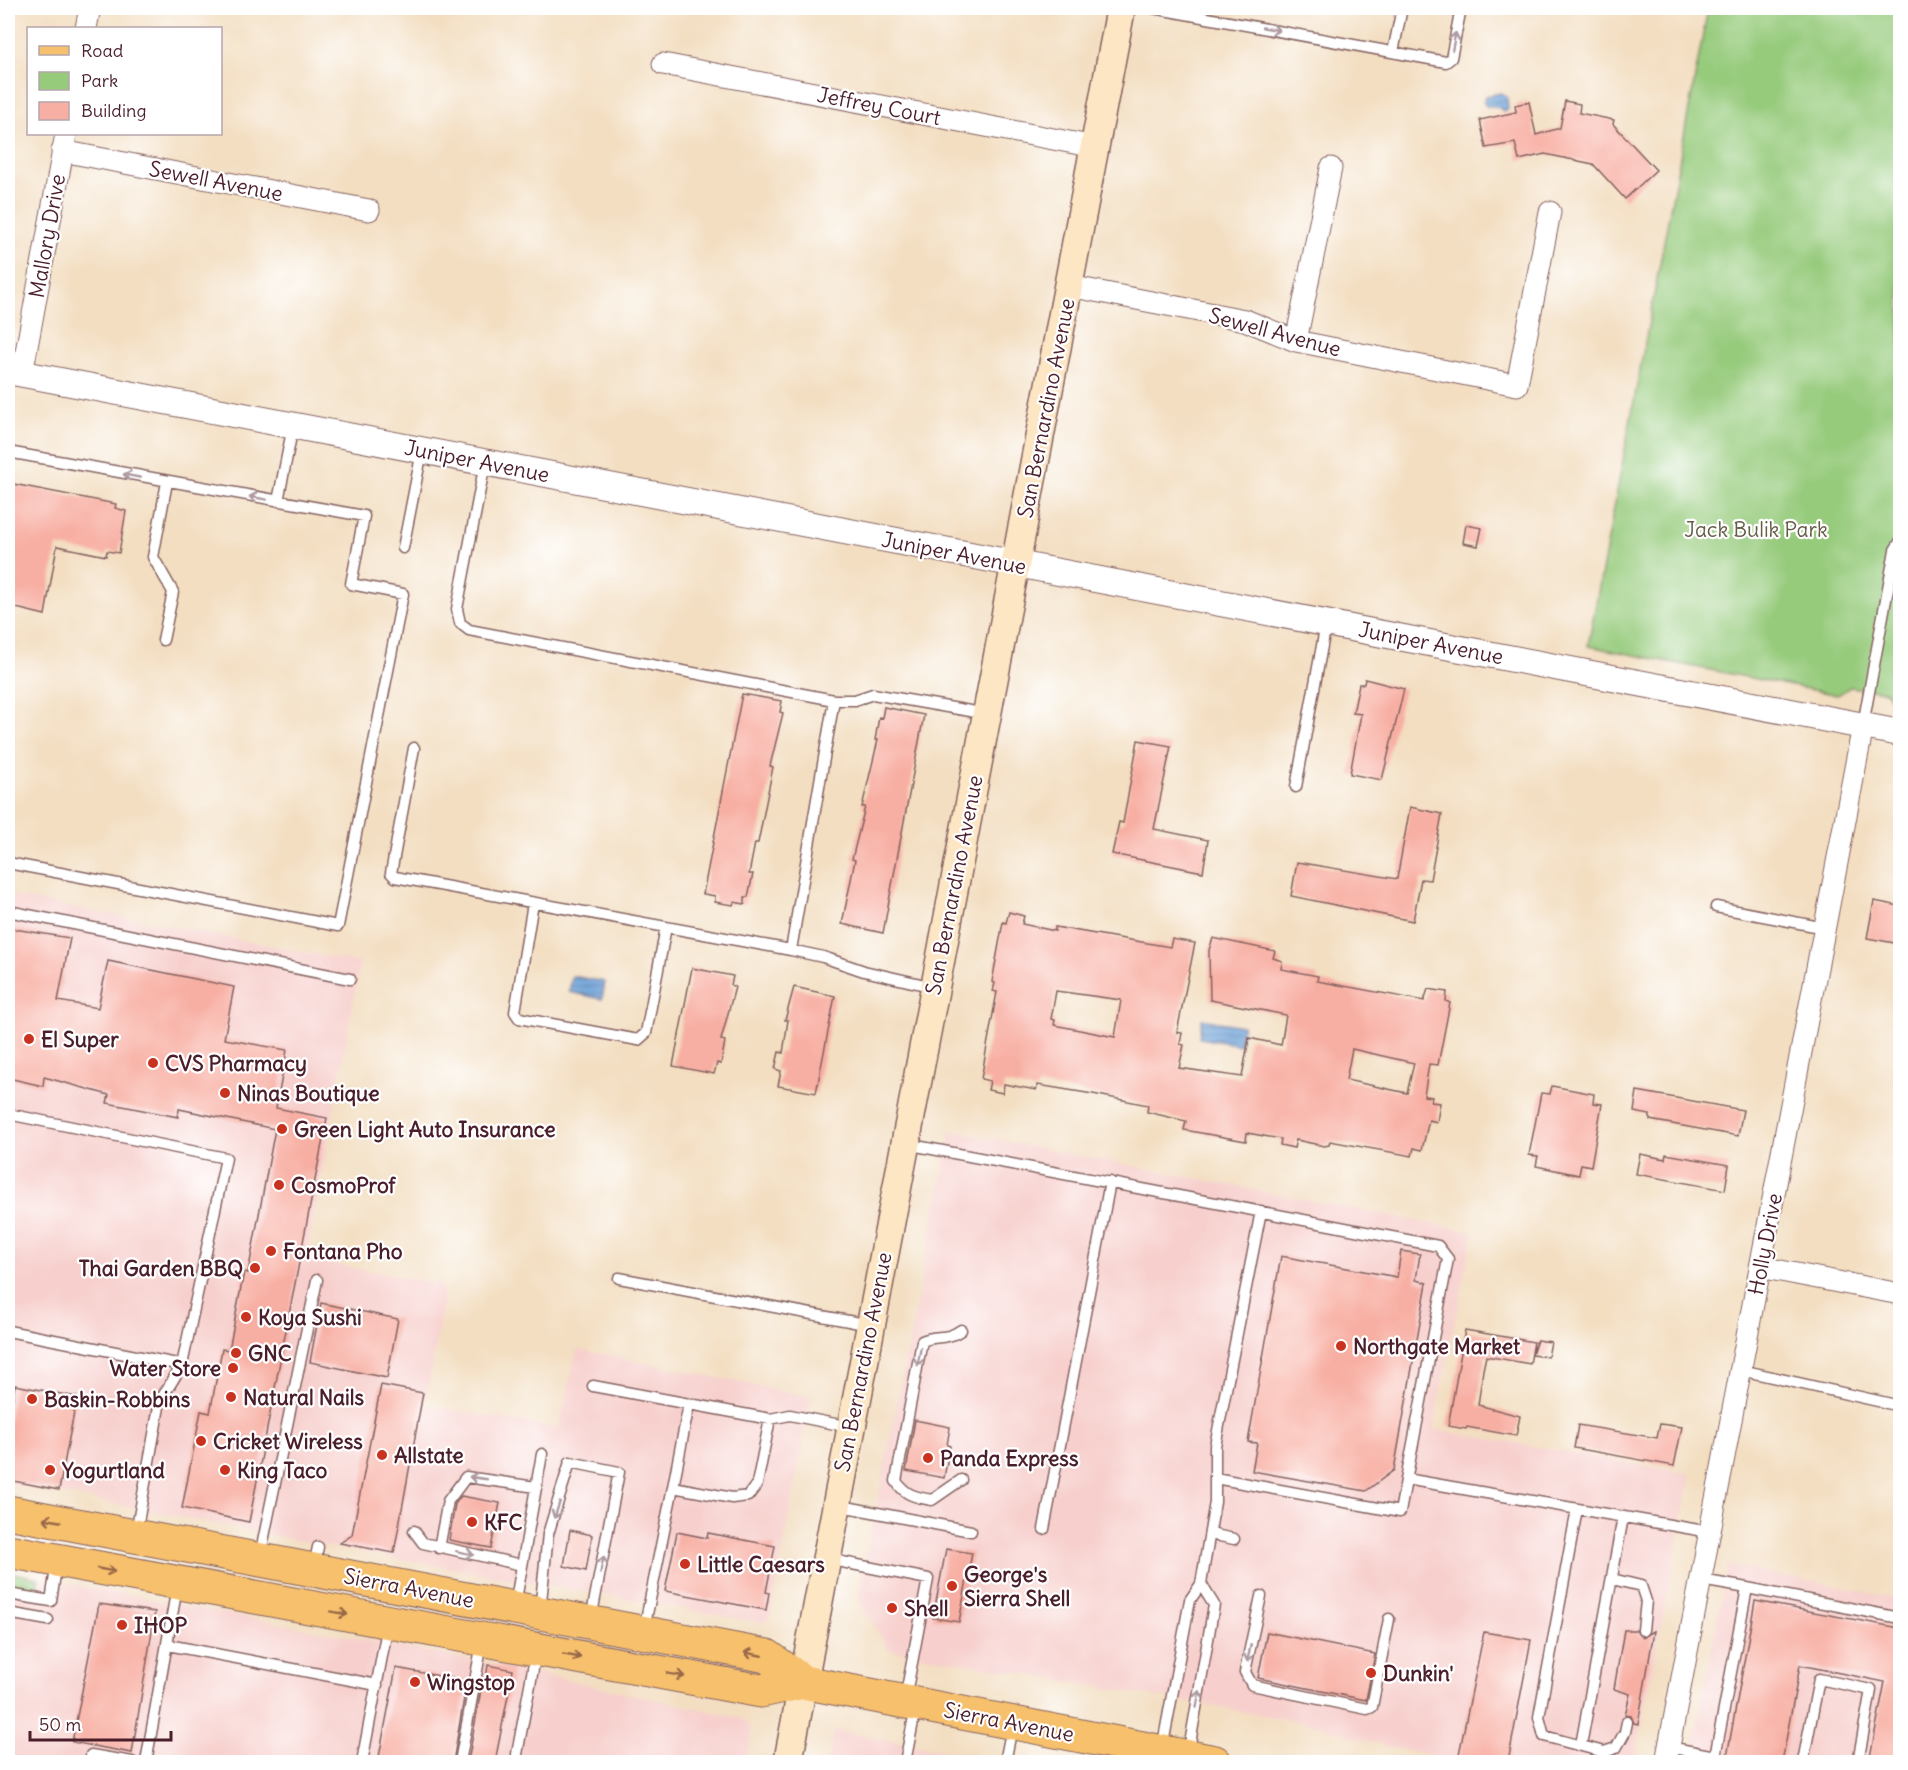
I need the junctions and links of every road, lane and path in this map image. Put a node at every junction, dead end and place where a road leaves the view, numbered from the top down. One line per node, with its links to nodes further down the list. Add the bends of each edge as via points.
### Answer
1 (90, 8): 6 (street)
2 (1122, 8): 10 (main road, San Bernardino Avenue)
3 (1153, 8): 7 (lane, one-way to 7)
4 (1402, 8): 7 (lane)
5 (1461, 8): 7 (lane, one-way to 5, via 1446,62 1451,57)
6 (86, 27)
7 (1394, 52)
8 (663, 64): 10 (street, Jeffrey Court)
9 (64, 142): 12 (street, Sewell Avenue); 16 (street, Mallory Drive)
10 (1095, 147): 14 (main road, San Bernardino Avenue)
11 (1331, 168): 15 (street)
12 (369, 210)
13 (1550, 212): 15 (street, Sewell Avenue, via 1516,385)
14 (1069, 286): 15 (street, Sewell Avenue, via 1245,320); 25 (main road, San Bernardino Avenue)
15 (1296, 341)
16 (15, 373): 17 (street, Juniper Avenue)
17 (294, 426): 18 (street, Juniper Avenue); 22 (lane)
18 (422, 451): 20 (street, Juniper Avenue); 24 (lane)
19 (8, 452): 21 (lane, one-way to 19)
20 (485, 463): 25 (street, Juniper Avenue); 28 (lane, via 457,609 460,623 469,630)
21 (167, 482): 22 (lane, one-way to 21); 27 (lane, via 153,557 173,592)
22 (278, 501): 34 (lane, via 364,516 351,584 403,594 338,926)
23 (1900, 542): 30 (lane, via 1895,550)
24 (404, 548)
25 (1016, 564): 26 (street, Juniper Avenue); 29 (main road, San Bernardino Avenue)
26 (1326, 623): 30 (street, Juniper Avenue); 33 (lane)
27 (163, 640)
28 (834, 700): 29 (lane, via 873,694); 40 (lane)
29 (987, 714): 42 (main road, San Bernardino Avenue)
30 (1863, 726): 31 (street, Juniper Avenue); 39 (street, Holly Drive)
31 (1900, 733)
32 (414, 748): 35 (lane, via 391,873 395,877)
33 (1296, 787)
34 (8, 863)
35 (533, 903): 38 (lane); 38 (lane, via 514,1012 519,1018 638,1040 646,1033)
36 (1716, 906): 39 (lane)
37 (8, 911): 41 (lane)
38 (666, 927): 40 (lane)
39 (1825, 928): 47 (street, Holly Drive)
40 (791, 950): 42 (lane)
41 (350, 979)
42 (934, 987): 44 (main road, San Bernardino Avenue)
43 (8, 1114): 54 (lane, via 226,1158)
44 (904, 1143): 45 (lane); 51 (main road, San Bernardino Avenue)
45 (1110, 1182): 46 (lane); 71 (lane)
46 (1261, 1211): 62 (lane, via 1215,1446); 63 (lane, via 1438,1246 1448,1259)
47 (1760, 1267): 50 (street); 55 (street, Holly Drive)
48 (619, 1278): 51 (lane)
49 (317, 1280): 81 (lane)
50 (1900, 1294)
51 (870, 1325): 60 (main road, San Bernardino Avenue)
52 (961, 1330): 64 (lane, one-way to 64, via 950,1338 922,1341 896,1481 902,1491 932,1500)
53 (8, 1331): 54 (lane)
54 (182, 1365): 76 (lane, via 160,1401)
55 (1741, 1370): 58 (lane); 74 (street, Holly Drive)
56 (593, 1386): 57 (lane)
57 (689, 1404): 59 (lane); 66 (lane)
58 (1900, 1406)
59 (770, 1419): 60 (lane, via 790,1415); 66 (lane, via 757,1484 748,1496 732,1498)
60 (851, 1427): 67 (main road, San Bernardino Avenue)
61 (542, 1454): 65 (lane)
62 (1215, 1478): 63 (lane, via 1400,1512); 75 (lane)
63 (1406, 1479): 68 (lane)
64 (961, 1480)
65 (536, 1487): 78 (lane, one-way to 78, via 466,1477 448,1501); 83 (lane)
66 (673, 1487): 100 (lane)
67 (836, 1505): 73 (lane); 80 (main road, San Bernardino Avenue)
68 (1576, 1509): 70 (lane); 109 (lane, via 1539,1717 1544,1736)
69 (8, 1512): 76 (main road, Sierra Avenue, one-way to 69)
70 (1623, 1517): 74 (lane); 84 (lane)
71 (1044, 1528)
72 (414, 1531): 78 (lane, via 423,1543)
73 (971, 1531)
74 (1710, 1533): 85 (street, Holly Drive)
75 (1210, 1534): 77 (lane); 88 (lane)
76 (136, 1536): 81 (main road, Sierra Avenue)
77 (1234, 1539)
78 (439, 1548): 83 (lane, one-way to 83)
79 (8, 1551): 82 (main road, Sierra Avenue)
80 (826, 1559): 104 (main road, San Bernardino Avenue); 106 (lane, via 928,1579)
81 (259, 1560): 87 (main road, Sierra Avenue, via 316,1558)
82 (58, 1561): 86 (main road, Sierra Avenue, one-way to 86); 90 (lane, via 51,1601)
83 (522, 1565): 92 (lane)
84 (1612, 1579): 99 (lane, via 1641,1586 1646,1601); 109 (lane)
85 (1701, 1580): 89 (lane); 112 (street, Holly Drive)
86 (177, 1583): 87 (main road, via 180,1568 186,1564 326,1589); 97 (main road, Sierra Avenue, one-way to 97); 102 (lane)
87 (381, 1583): 92 (main road, Sierra Avenue)
88 (1201, 1584): 113 (lane, via 1190,1600); 113 (lane, one-way to 88, via 1214,1605)
89 (1747, 1588): 94 (lane); 114 (lane)
90 (8, 1594)
91 (1261, 1596): 95 (lane, one-way to 95, via 1245,1672 1252,1685 1367,1709 1372,1707)
92 (527, 1610): 98 (main road, Sierra Avenue); 98 (lane, one-way to 92, via 620,1472 570,1462)
93 (8, 1613): 96 (lane)
94 (1900, 1618)
95 (1389, 1619)
96 (48, 1620)
97 (388, 1621): 101 (main road, Sierra Avenue); 105 (lane)
98 (591, 1623): 100 (main road, Sierra Avenue)
99 (1643, 1630)
100 (644, 1633): 104 (main road, Sierra Avenue, one-way to 100, via 767,1656)
101 (483, 1640): 103 (main road, Sierra Avenue); 118 (lane)
102 (168, 1645): 105 (lane); 116 (lane)
103 (537, 1650): 104 (main road, Sierra Avenue, one-way to 104, via 761,1691); 110 (lane)
104 (803, 1682): 106 (main road, Sierra Avenue); 119 (main road, San Bernardino Avenue)
105 (377, 1685): 117 (lane)
106 (910, 1703): 108 (main road, Sierra Avenue); 120 (lane)
107 (1627, 1722): 109 (lane, via 1616,1749 1605,1752)
108 (1013, 1723): 113 (main road, Sierra Avenue); 121 (lane)
109 (1581, 1745)
110 (517, 1754)
111 (91, 1755): 115 (lane)
112 (1667, 1755): 114 (lane)
113 (1188, 1757)
114 (1715, 1759)
115 (132, 1762)
116 (146, 1762)
117 (362, 1762)
118 (460, 1762)
119 (788, 1762)
120 (905, 1762)
121 (1005, 1762)
122 (1803, 1762): 123 (lane, via 1819,1679 1871,1690)
123 (1858, 1762)

